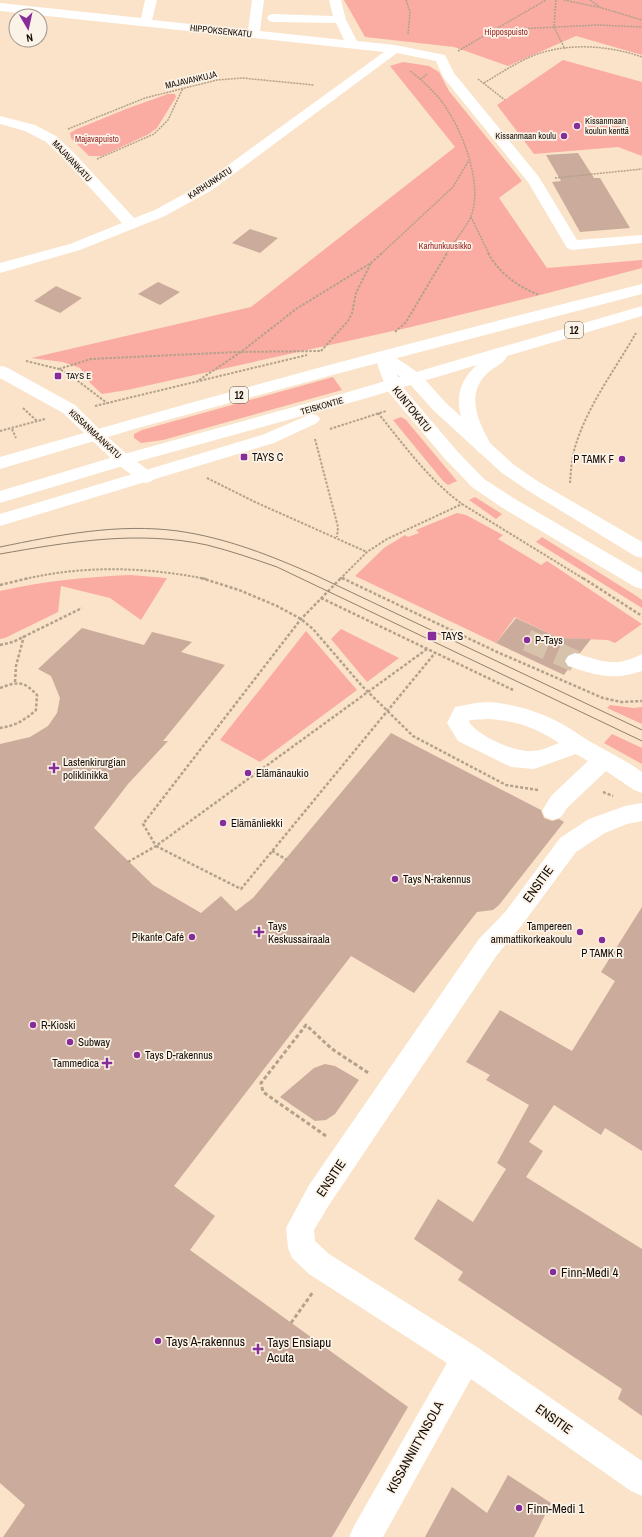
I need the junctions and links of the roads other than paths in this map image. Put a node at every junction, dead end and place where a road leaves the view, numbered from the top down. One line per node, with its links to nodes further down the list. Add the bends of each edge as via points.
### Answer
1 (46, 0): 5 (main road)
2 (151, 0): 9 (main road, via 148,17)
3 (258, 0): 10 (main road)
4 (334, 0): 8 (main road)
5 (39, 8)
6 (48, 12): 9 (main road, HIPPOKSENKATU)
7 (273, 18): 8 (main road)
8 (340, 20): 11 (main road)
9 (144, 23): 10 (main road, HIPPOKSENKATU)
10 (252, 34): 11 (main road, HIPPOKSENKATU)
11 (353, 45): 12 (main road, HIPPOKSENKATU)
12 (395, 50): 14 (main road, KARHUNKATU, via 207,187 160,213); 15 (main road, HIPPOKSENKATU, via 441,58 448,74 534,180 572,245)
13 (0, 120): 14 (main road, MAJAVANKATU, via 30,127 59,144)
14 (131, 224): 16 (main road, KARHUNKATU, via 75,247)
15 (642, 239)
16 (0, 268)
17 (642, 289): 20 (main road, 12)
18 (642, 311): 19 (main road, TEISKONTIE / 12)
19 (506, 351): 22 (main road, TEISKONTIE / 12); 26 (main road, via 473,379 467,392 468,415)
20 (383, 357): 22 (main road, KUNTOKATU); 23 (main road, KUNTOKATU); 25 (main road, 12)
21 (0, 371): 25 (main road, KISSANMAANKATU, via 69,409)
22 (414, 378): 23 (main road, TEISKONTIE / 12); 26 (main road, KUNTOKATU, via 440,407)
23 (392, 385): 24 (main road, TEISKONTIE / 12); 33 (main road, KUNTOKATU, via 478,483)
24 (327, 404): 27 (main road, TEISKONTIE / 12); 29 (main road, via 322,414 268,439)
25 (95, 435): 27 (main road, KISSANMAANKATU); 28 (main road, 12)
26 (484, 448): 32 (main road, KUNTOKATU, via 533,486)
27 (123, 460): 29 (main road, KISSANMAANKATU); 30 (main road, TEISKONTIE / 12)
28 (0, 463)
29 (146, 477): 31 (main road)
30 (0, 497)
31 (0, 520)
32 (642, 551)
33 (642, 582)
34 (575, 661): 35 (main road, via 596,668 621,669)
35 (642, 662)
36 (578, 745): 37 (main road)
37 (605, 759): 38 (main road); 39 (main road, via 559,802)
38 (642, 784)
39 (553, 811)
40 (642, 812): 41 (main road, ENSITIE, via 625,815 596,826 568,845 514,918 488,947 452,998 319,1195 300,1228 302,1248 319,1264)
41 (466, 1358): 42 (main road, ENSITIE); 43 (main road, KISSANNIITYNSOLA)
42 (642, 1480)
43 (365, 1537)

